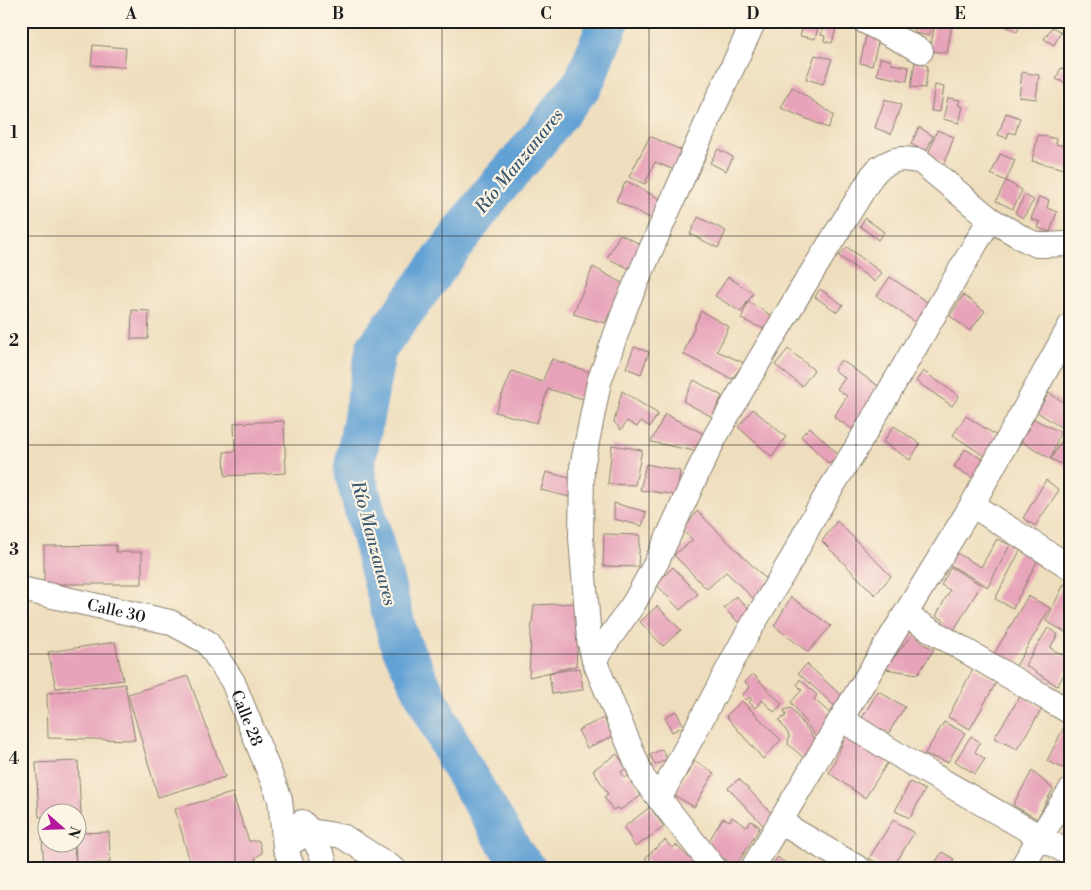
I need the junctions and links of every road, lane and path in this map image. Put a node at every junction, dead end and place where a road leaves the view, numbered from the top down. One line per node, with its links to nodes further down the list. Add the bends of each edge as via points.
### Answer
1 (754, 21): 12 (street, via 626,306 599,382 582,467 581,538 589,639)
2 (864, 21): 3 (street)
3 (921, 51)
4 (990, 219): 5 (street, via 1037,245); 12 (street, via 920,161 895,160 878,169 737,398 656,563 634,603); 17 (street, via 829,490)
5 (1070, 245)
6 (1070, 326): 7 (street)
7 (972, 505): 8 (street); 10 (street)
8 (1070, 567)
9 (21, 589): 11 (street, Calle 30, via 170,622)
10 (905, 615): 13 (street); 14 (street)
11 (207, 642): 16 (street, Calle 28, via 233,682)
12 (594, 660): 17 (street, via 643,778)
13 (1070, 712)
14 (842, 719): 18 (street); 20 (street)
15 (1070, 791): 20 (street)
16 (280, 799): 19 (street, Calle 28); 22 (street, Calle 28)
17 (659, 799): 25 (street)
18 (780, 822): 26 (street); 27 (street)
19 (310, 831): 22 (street, Calle 28); 23 (street, Calle 28); 24 (street, via 342,836)
20 (1040, 837): 21 (street); 28 (street)
21 (1070, 854)
22 (289, 858)
23 (327, 869)
24 (394, 869)
25 (715, 869)
26 (752, 869)
27 (860, 869)
28 (1021, 869)

